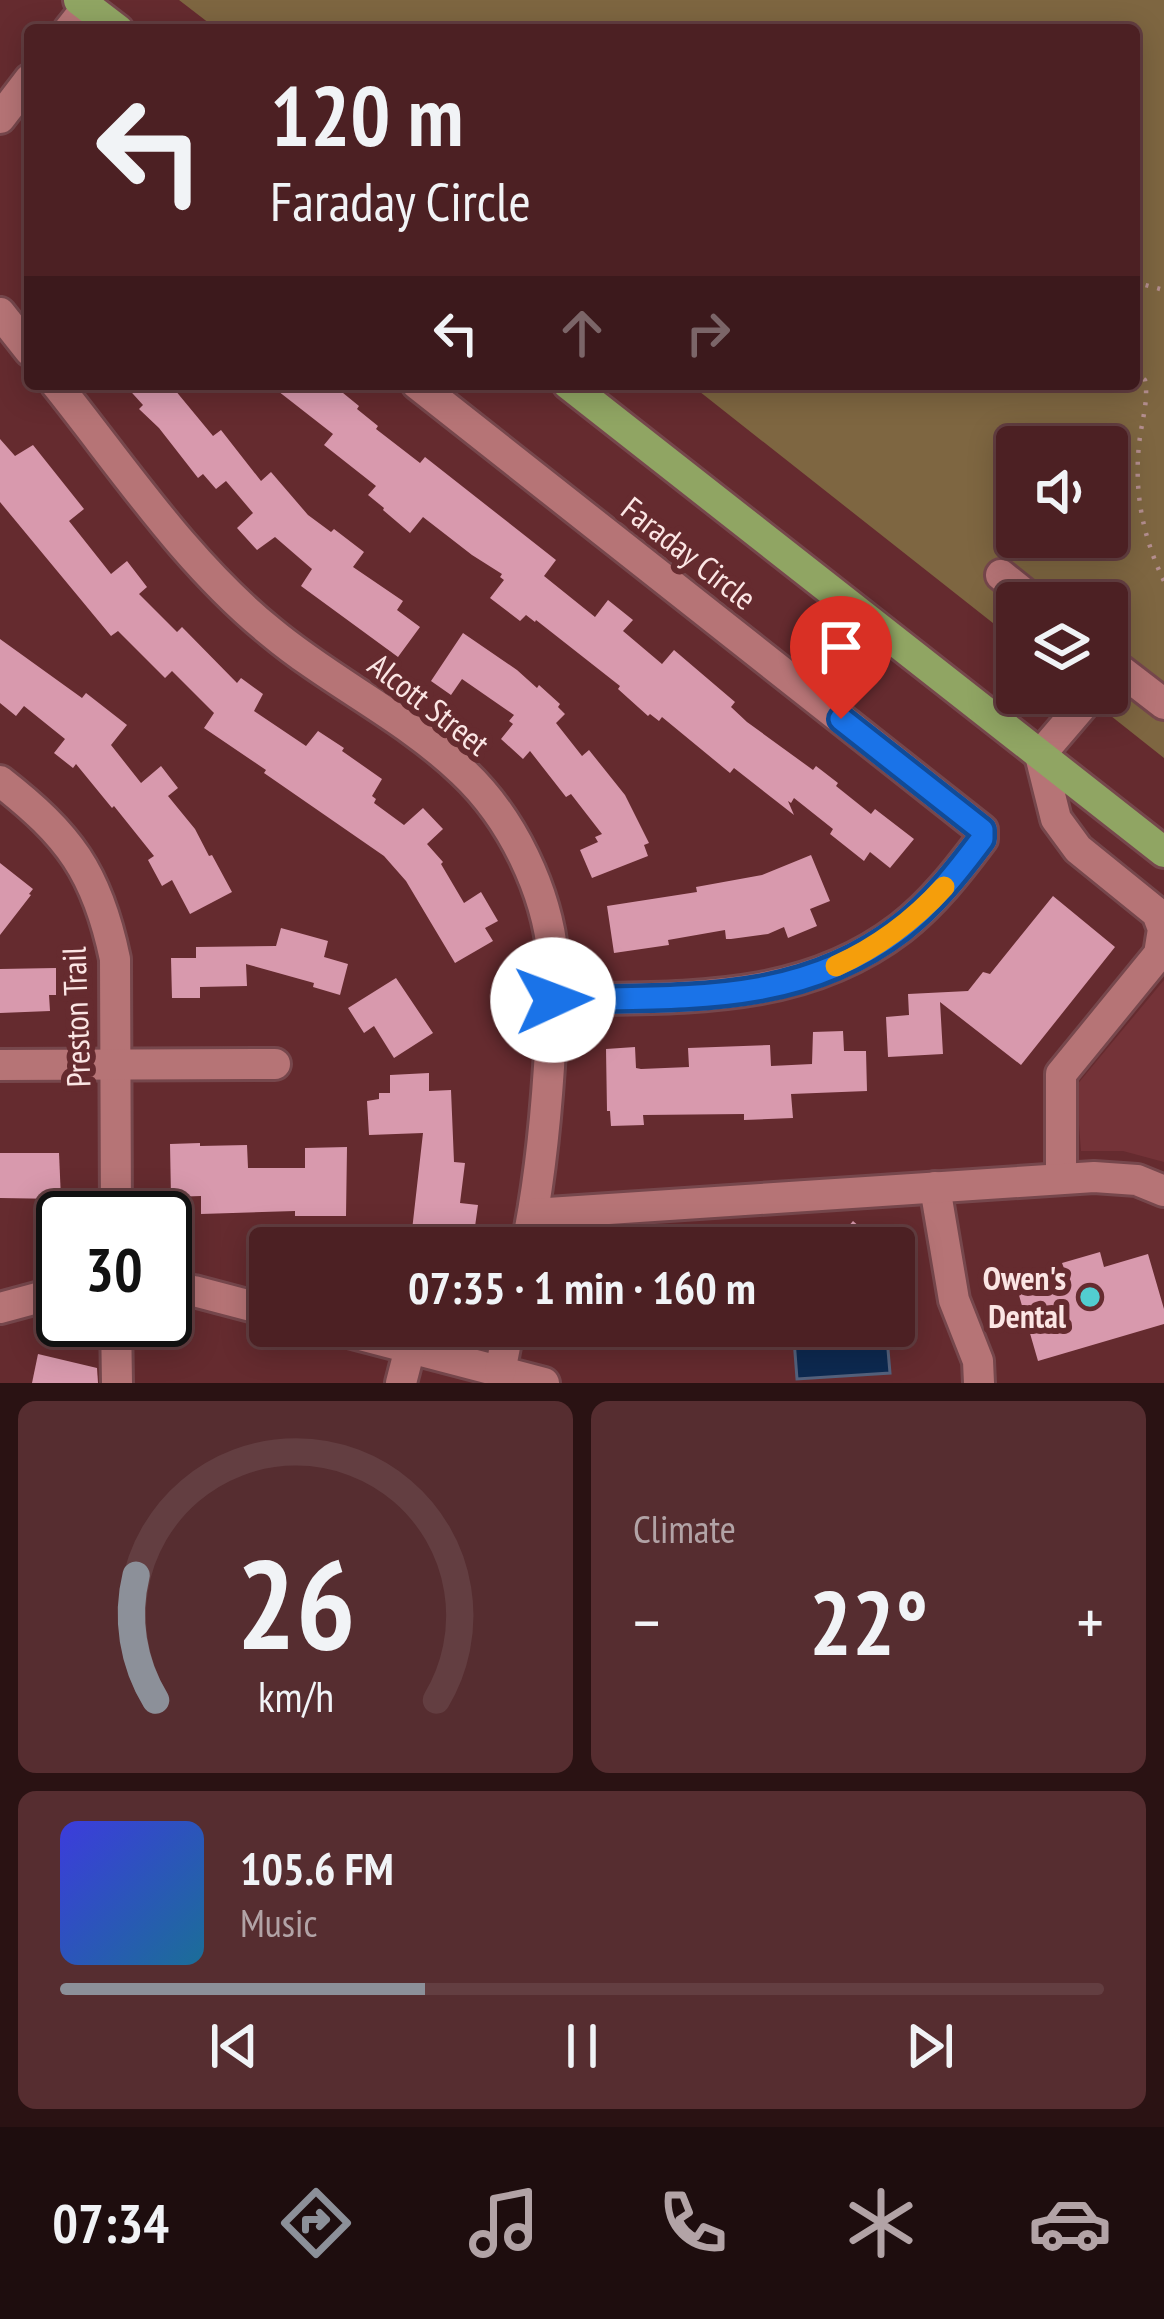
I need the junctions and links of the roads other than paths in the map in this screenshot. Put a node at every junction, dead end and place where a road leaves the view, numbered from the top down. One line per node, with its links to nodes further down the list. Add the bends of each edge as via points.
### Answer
1 (24, 88): 2 (street)
2 (0, 118)
3 (0, 313): 4 (street)
4 (24, 343)
5 (61, 390): 17 (street, Alcott Street, via 227,593 420,736 485,795 530,870 554,958)
6 (425, 390): 17 (street, Faraday Circle, via 982,830 956,874 902,928 812,976 727,994)
7 (576, 390): 13 (main road)
8 (1001, 575): 9 (street)
9 (1010, 582)
10 (1128, 679): 11 (street)
11 (1164, 704)
12 (1075, 714): 13 (street)
13 (1040, 755): 15 (main road); 16 (street, via 1056,820 1078,849 1157,913 1163,928)
14 (0, 781): 20 (street, Preston Trail, via 49,821 92,881 115,959)
15 (1164, 852)
16 (1153, 985): 21 (street, via 1060,1075)
17 (553, 1000): 25 (street, Alcott Street)
18 (275, 1064): 20 (street)
19 (0, 1065): 20 (street)
20 (116, 1065): 23 (street, Preston Trail)
21 (1061, 1178): 22 (street); 24 (street, via 1137,1180)
22 (935, 1187): 25 (street); 39 (street, via 954,1300)
23 (116, 1191)
24 (1164, 1191)
25 (533, 1214): 26 (street, Alcott Street)
26 (530, 1227)
27 (192, 1291): 29 (street)
28 (36, 1297): 30 (street)
29 (249, 1305)
30 (0, 1308)
31 (116, 1347): 36 (street)
32 (406, 1347): 34 (street)
33 (505, 1347): 35 (street)
34 (410, 1348): 35 (street); 37 (street)
35 (500, 1372): 38 (street)
36 (117, 1383)
37 (401, 1383)
38 (544, 1383)
39 (979, 1383)

